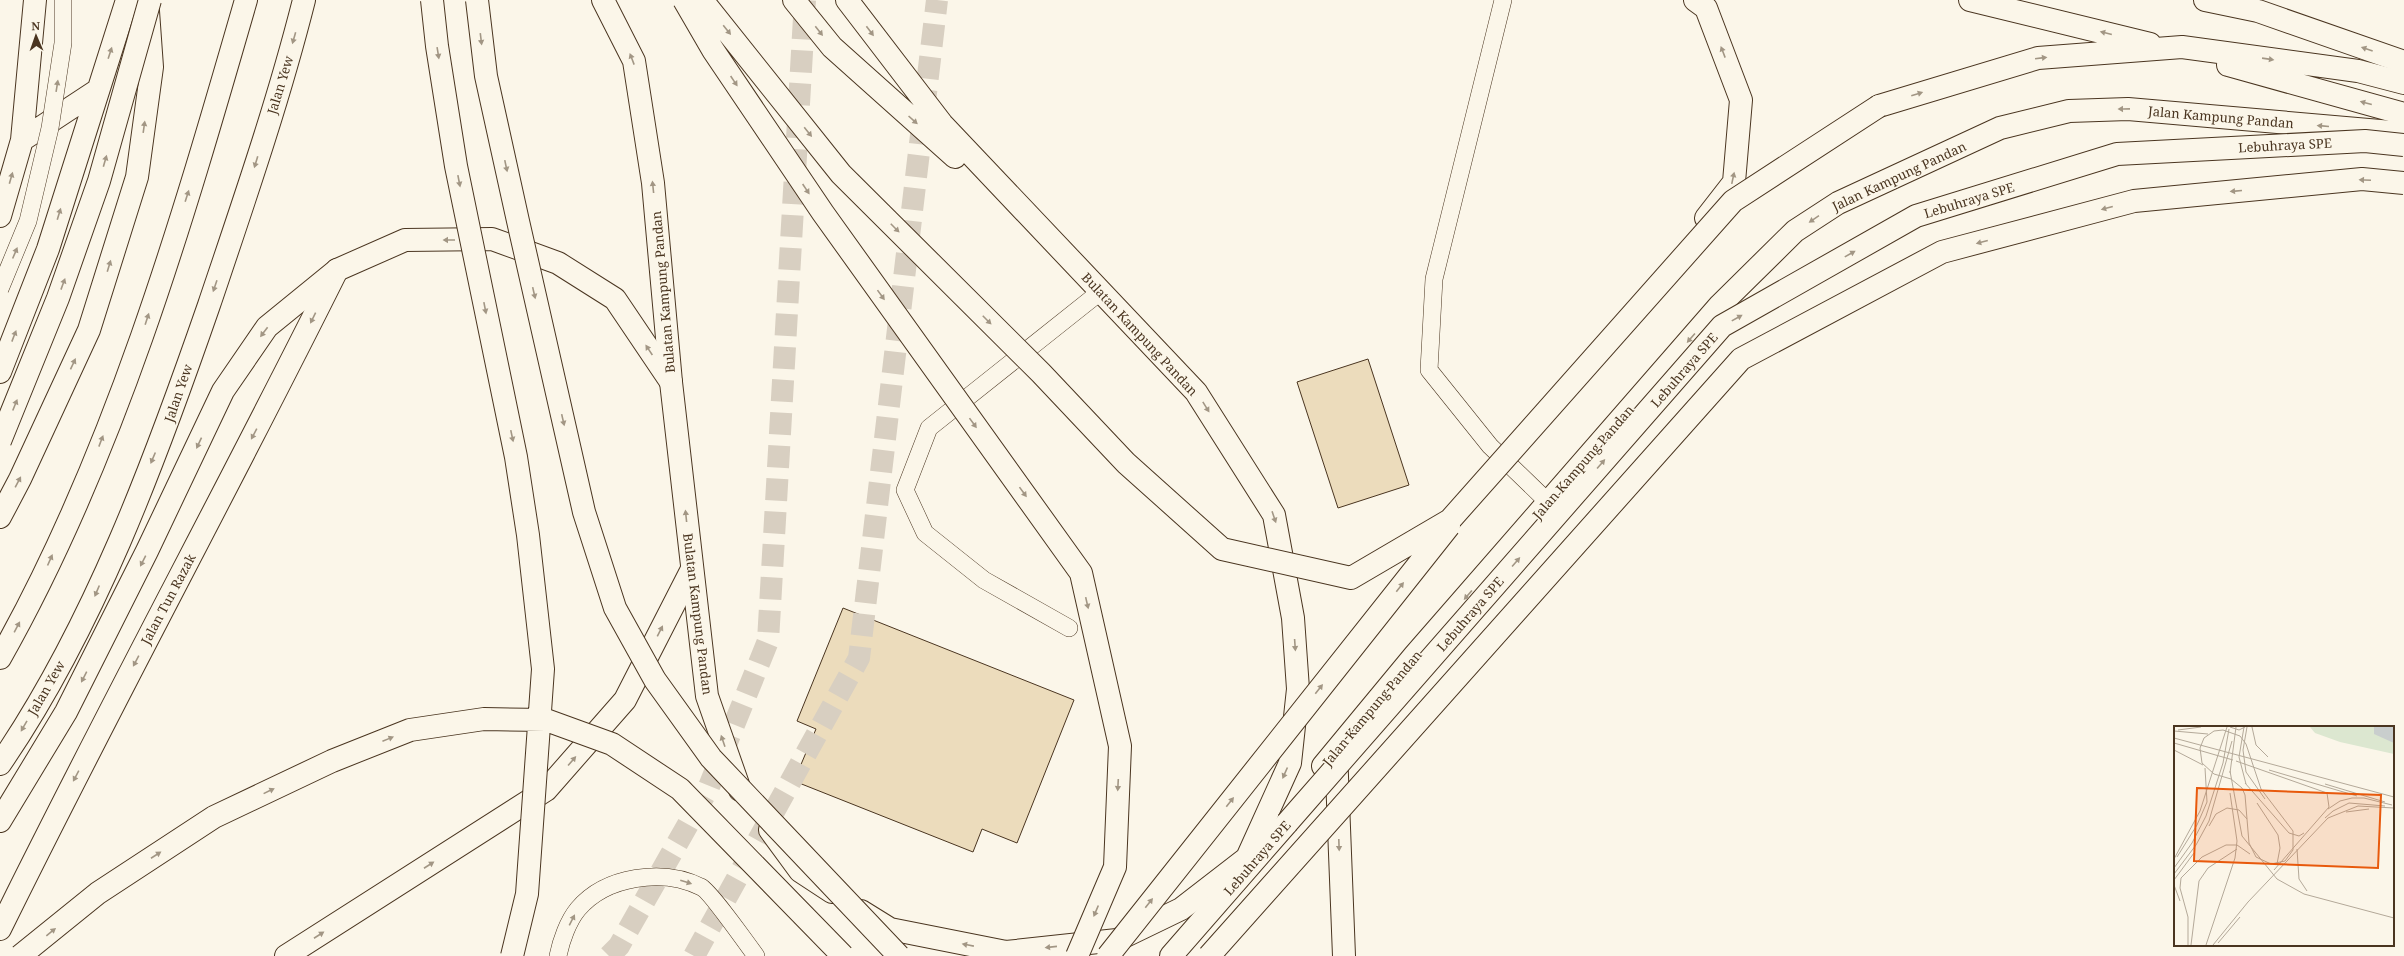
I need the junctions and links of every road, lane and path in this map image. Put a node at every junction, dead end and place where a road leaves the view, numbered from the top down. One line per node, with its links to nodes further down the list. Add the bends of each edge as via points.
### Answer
1 (35, 0): 23 (main road)
2 (63, 0): 29 (lane, one-way to 2, bridge, via 28,221 50,128 63,43)
3 (127, 0): 20 (main road, one-way to 3)
4 (149, 0): 33 (main road, one-way to 4, bridge, via 58,298 99,181); 35 (main road, one-way to 4, via 89,330 137,177 152,67)
5 (246, 0): 38 (main road, one-way to 5, via 34,596 88,476 132,361 197,168)
6 (304, 0): 40 (main road, Jalan Yew, one-way to 40, via 243,204 169,422 85,620)
7 (432, 0): 46 (main road, one-way to 46, bridge, via 456,166 516,457 528,535 543,669 527,894)
8 (477, 0): 50 (main road, one-way to 50, bridge, via 486,76 584,512 615,608 655,680 710,758)
9 (603, 0): 32 (main road, Bulatan Kampung Pandan, one-way to 9, via 653,183 634,61)
10 (684, 0): 51 (main road, one-way to 51, bridge, via 713,50 823,213 1081,573 1120,746 1115,867)
11 (702, 0): 19 (main road, one-way to 19, bridge, via 841,174 1035,367 1126,463 1222,549 1351,578 1450,520 1733,200 1879,106 2038,58 2182,47 2358,71)
12 (794, 0): 27 (main road, one-way to 27, via 832,47)
13 (847, 0): 27 (main road, Bulatan Kampung Pandan, one-way to 27, via 942,124)
14 (1504, 0): 34 (lane, via 1434,279 1429,370 1490,446)
15 (1695, 0): 52 (main road, one-way to 15, bridge, via 1449,525 1652,287 1734,182 1741,100 1706,8)
16 (1970, 0): 21 (main road, one-way to 16, via 2147,43)
17 (2205, 0): 18 (main road, one-way to 17, via 2258,11)
18 (2404, 62)
19 (2404, 84)
20 (98, 90): 23 (main road); 31 (main road, one-way to 20, via 48,249)
21 (2404, 114)
22 (2404, 133): 34 (main road, Jalan Kampung Pandan, one-way to 34, via 2128,109 2069,111 2000,128 1838,203 1795,231 1720,305)
23 (22, 140): 26 (main road, one-way to 23)
24 (2404, 145): 53 (main road, Lebuhraya SPE, one-way to 24, bridge, via 1722,326 1916,216 2117,154 2365,141)
25 (2404, 183): 54 (main road, one-way to 54, bridge, via 2362,179 2134,201 2088,213 1942,252 1741,359)
26 (0, 216)
27 (1075, 265): 30 (main road, Bulatan Kampung Pandan)
28 (337, 270): 32 (main road, one-way to 28, via 614,299 558,262 492,239 405,240); 41 (main road, one-way to 41, via 267,327 223,391 148,551 66,712); 43 (main road, Jalan Tun Razak, one-way to 43, via 65,797)
29 (0, 289)
30 (1100, 292): 37 (lane, via 929,428 905,490 925,533 984,580); 42 (main road, Bulatan Kampung Pandan, one-way to 42, via 1196,392 1274,515 1293,618 1298,689 1290,763)
31 (0, 372)
32 (671, 382): 36 (main road, Bulatan Kampung Pandan, one-way to 32)
33 (0, 441)
34 (1548, 502): 39 (main road, Jalan Kampung Pandan, one-way to 39)
35 (0, 517)
36 (692, 569): 42 (main road, Bulatan Kampung Pandan, one-way to 36, via 1181,909 1117,940 1006,952 890,929 800,871 740,790 707,696); 45 (main road, one-way to 36, via 546,790 625,700)
37 (1069, 628)
38 (0, 658)
39 (1336, 750): 42 (main road, Jalan Kampung Pandan); 55 (main road, one-way to 55)
40 (0, 764)
41 (0, 821)
42 (1247, 858): 53 (main road)
43 (0, 929)
44 (20, 956): 49 (main road, one-way to 49, bridge, via 98,893 214,817 332,761 410,730 484,719 546,720 612,744 680,789)
45 (286, 956)
46 (512, 956)
47 (558, 956): 48 (lane, one-way to 48, via 560,943 578,909 603,889 634,878 673,878 703,887)
48 (756, 956)
49 (843, 956)
50 (899, 956)
51 (1077, 956)
52 (1108, 956)
53 (1170, 956)
54 (1209, 956)
55 (1344, 956)

